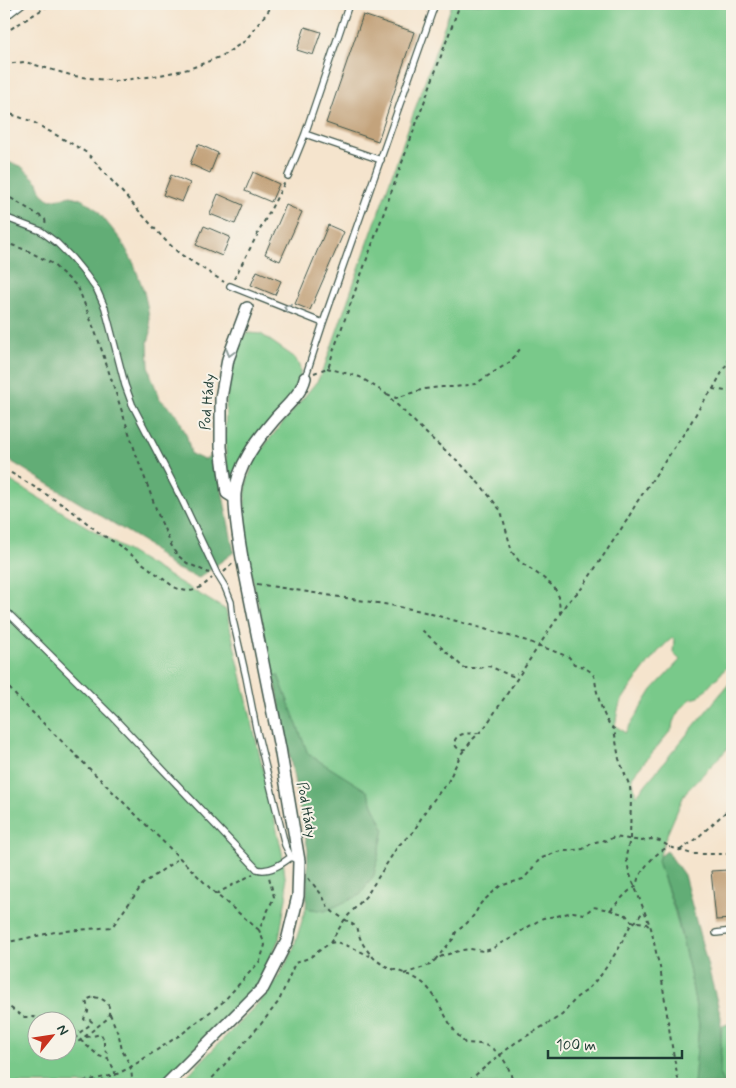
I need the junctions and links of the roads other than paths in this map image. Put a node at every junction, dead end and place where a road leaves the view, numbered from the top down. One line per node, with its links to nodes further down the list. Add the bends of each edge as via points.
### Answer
1 (22, 4): 4 (lane)
2 (349, 4): 5 (lane)
3 (435, 4): 6 (lane)
4 (4, 18)
5 (305, 134): 6 (lane); 7 (lane)
6 (381, 160): 12 (lane)
7 (288, 176)
8 (4, 217): 16 (lane, via 41,231 57,243 97,290 132,404 231,602 256,728 285,845)
9 (230, 286): 10 (lane)
10 (251, 294): 11 (lane); 12 (lane, one-way to 10)
11 (246, 308): 14 (street, Pod Hády, one-way to 14, via 228,359 222,398 220,447 227,493)
12 (323, 323): 13 (lane)
13 (305, 378): 14 (street, Pod Hády, via 299,392 248,455)
14 (235, 498): 16 (street, Pod Hády, via 247,586 280,748)
15 (4, 609): 16 (lane, via 114,718 257,869 265,870)
16 (295, 859): 19 (street, Pod Hády, via 300,874 298,896 287,941 263,988)
17 (732, 931): 18 (lane)
18 (716, 932)
19 (167, 1084)

